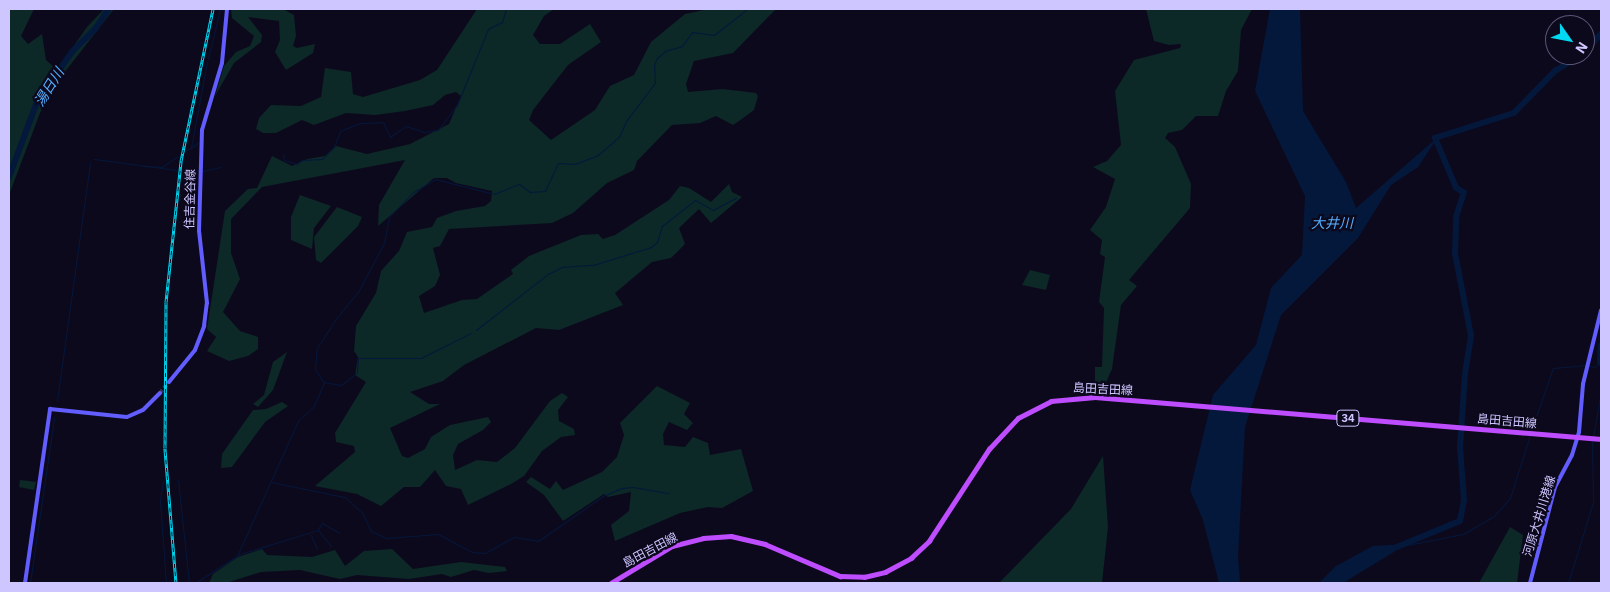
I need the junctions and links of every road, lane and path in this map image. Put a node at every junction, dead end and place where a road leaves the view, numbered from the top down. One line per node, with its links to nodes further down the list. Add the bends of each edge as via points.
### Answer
1 (227, 9): 3 (main road, 住吉金谷線, via 222,63 202,130 199,231 207,304 204,326 195,350)
2 (1601, 310): 8 (main road, 河原大井川港線, via 1582,384 1579,432 1555,487)
3 (169, 382)
4 (160, 393): 6 (main road, via 143,410 120,418 50,409)
5 (1601, 438): 7 (main road, 島田吉田線 / 34, bridge, via 1095,397 1051,400 1018,418 989,449 929,541 894,569 872,576 840,576 760,542 721,536 672,546)
6 (25, 583)
7 (611, 583)
8 (1530, 583)

